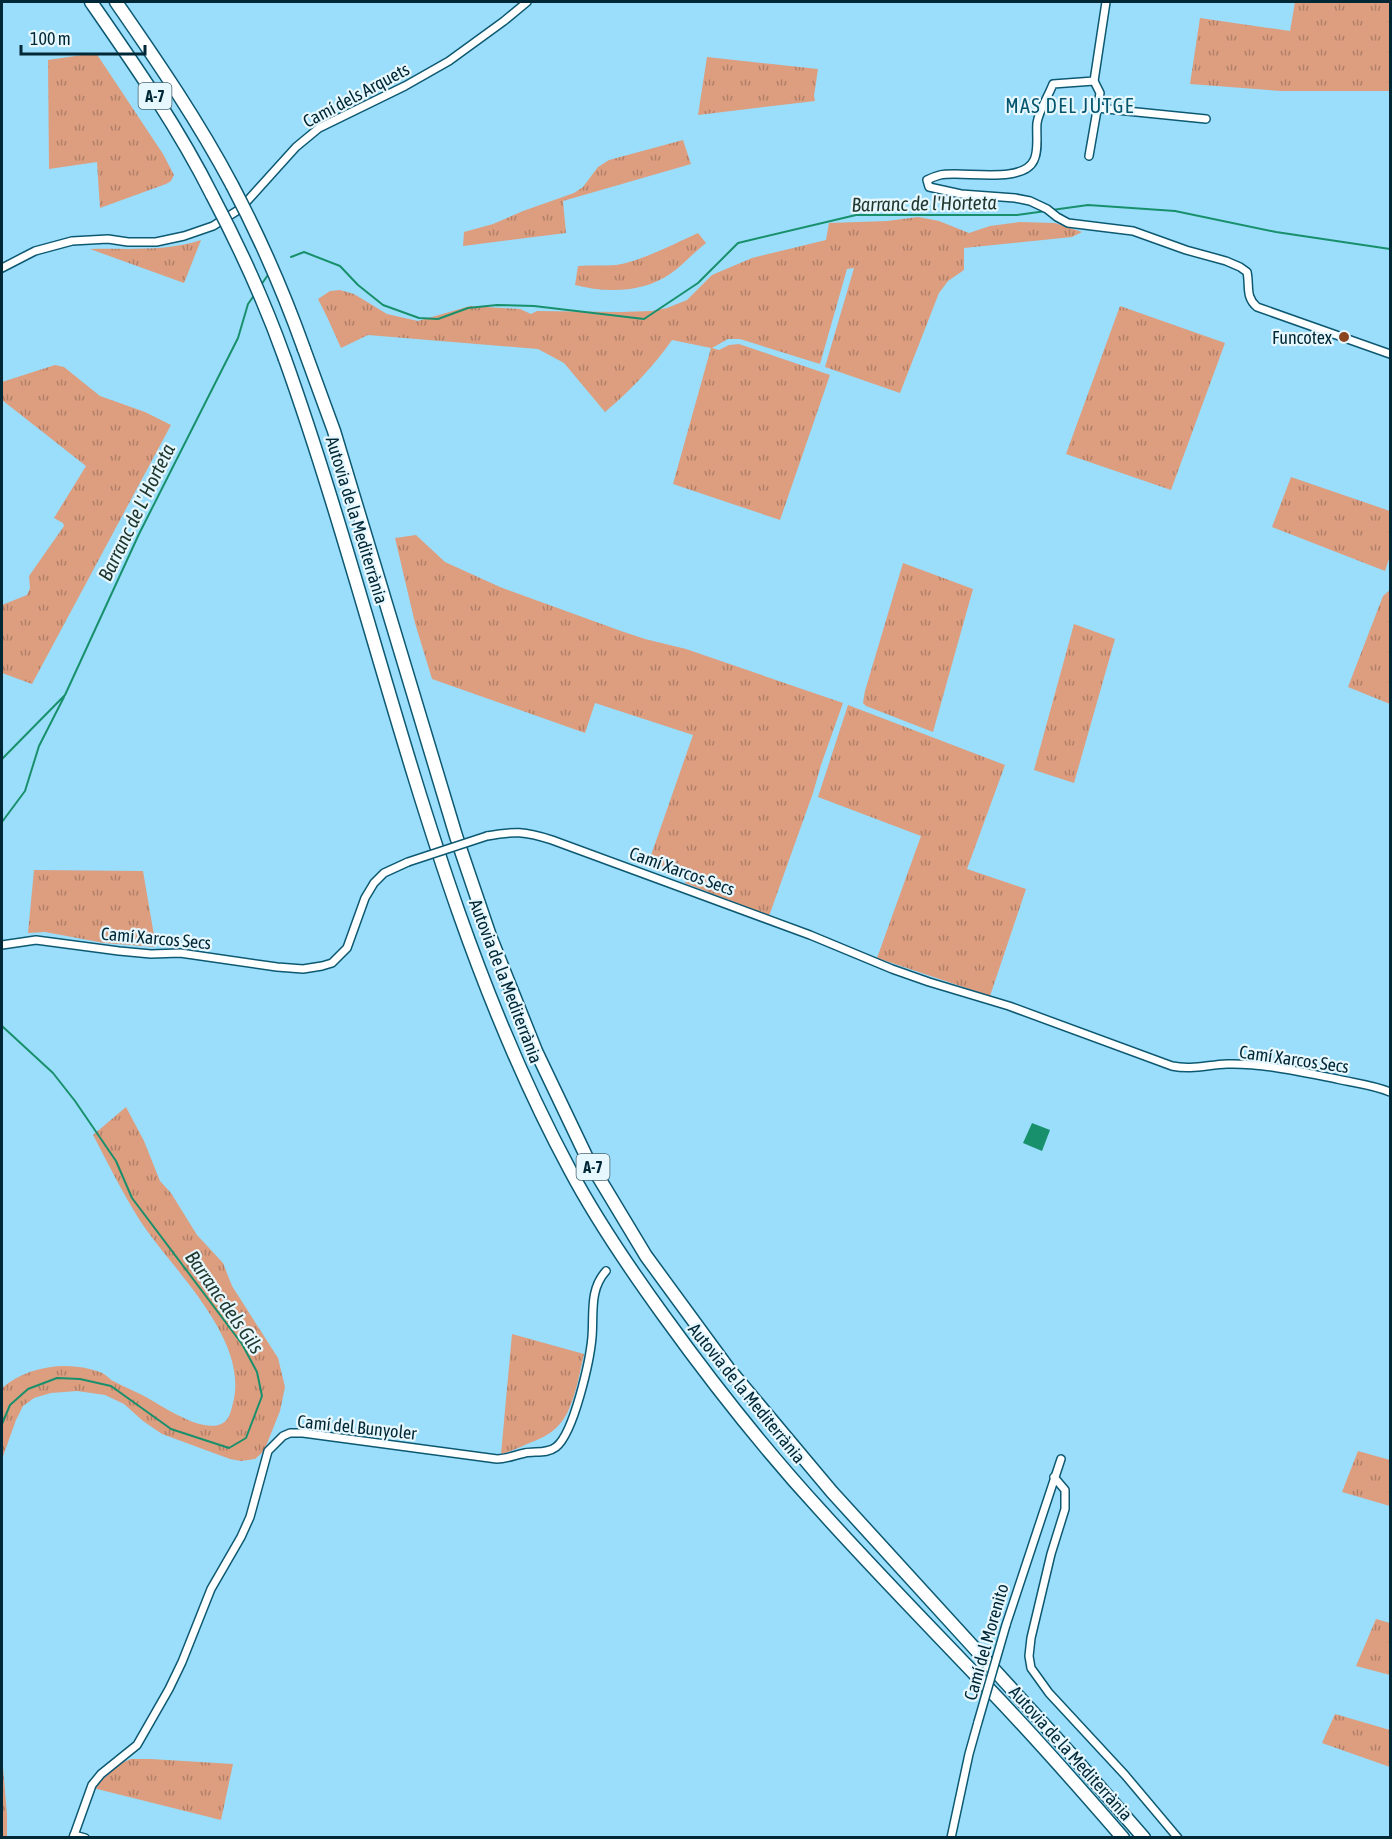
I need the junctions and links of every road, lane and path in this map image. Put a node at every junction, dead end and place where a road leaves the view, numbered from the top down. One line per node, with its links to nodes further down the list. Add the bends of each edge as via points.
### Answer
1 (90, 2): 19 (highway, Autovia de la Mediterrània / A-7, bridge, via 141,74 197,165 231,230 277,335 317,450 435,843 518,1066 571,1172 630,1268 712,1383 820,1510)
2 (116, 2): 20 (highway, Autovia de la Mediterrània / A-7, bridge, via 212,148 249,218 295,323 334,431 490,936 536,1051 587,1158 646,1256 728,1368 832,1492)
3 (527, 2): 9 (street, Camí dels Arquets, via 449,61 319,128 296,147 240,209 213,226 156,242 72,241 35,251)
4 (1106, 2): 5 (street)
5 (1094, 81): 6 (street, via 1100,93); 10 (street, via 1053,84 1037,121 1031,165 993,176 940,175 927,180 929,187 1030,201 1068,223 1133,231 1226,261 1247,272 1248,295 1257,308)
6 (1097, 108): 7 (street); 8 (street)
7 (1206, 119)
8 (1089, 156)
9 (2, 268)
10 (1390, 354)
11 (2, 945): 12 (street, Camí Xarcos Secs, bridge, via 36,940 151,954 180,952 277,967 322,966 332,963 347,948 365,898 384,873 487,836 523,832 802,932 892,969 1009,1006 1172,1066 1269,1067)
12 (1390, 1092)
13 (606, 1270): 16 (street, Camí del Bunyoler, via 595,1287 592,1340 572,1422 556,1447 497,1459 303,1433 290,1433 276,1442 268,1451 250,1517 211,1589 169,1689 137,1745 92,1785)
14 (1061, 1459): 15 (street, Camí del Morenito)
15 (1054, 1477): 18 (street, Camí del Morenito, bridge, via 978,1722); 21 (street, via 1065,1490 1065,1509 1031,1638 1031,1668)
16 (74, 1836): 17 (street)
17 (85, 1838)
18 (951, 1838)
19 (1123, 1838)
20 (1144, 1838)
21 (1178, 1838)

